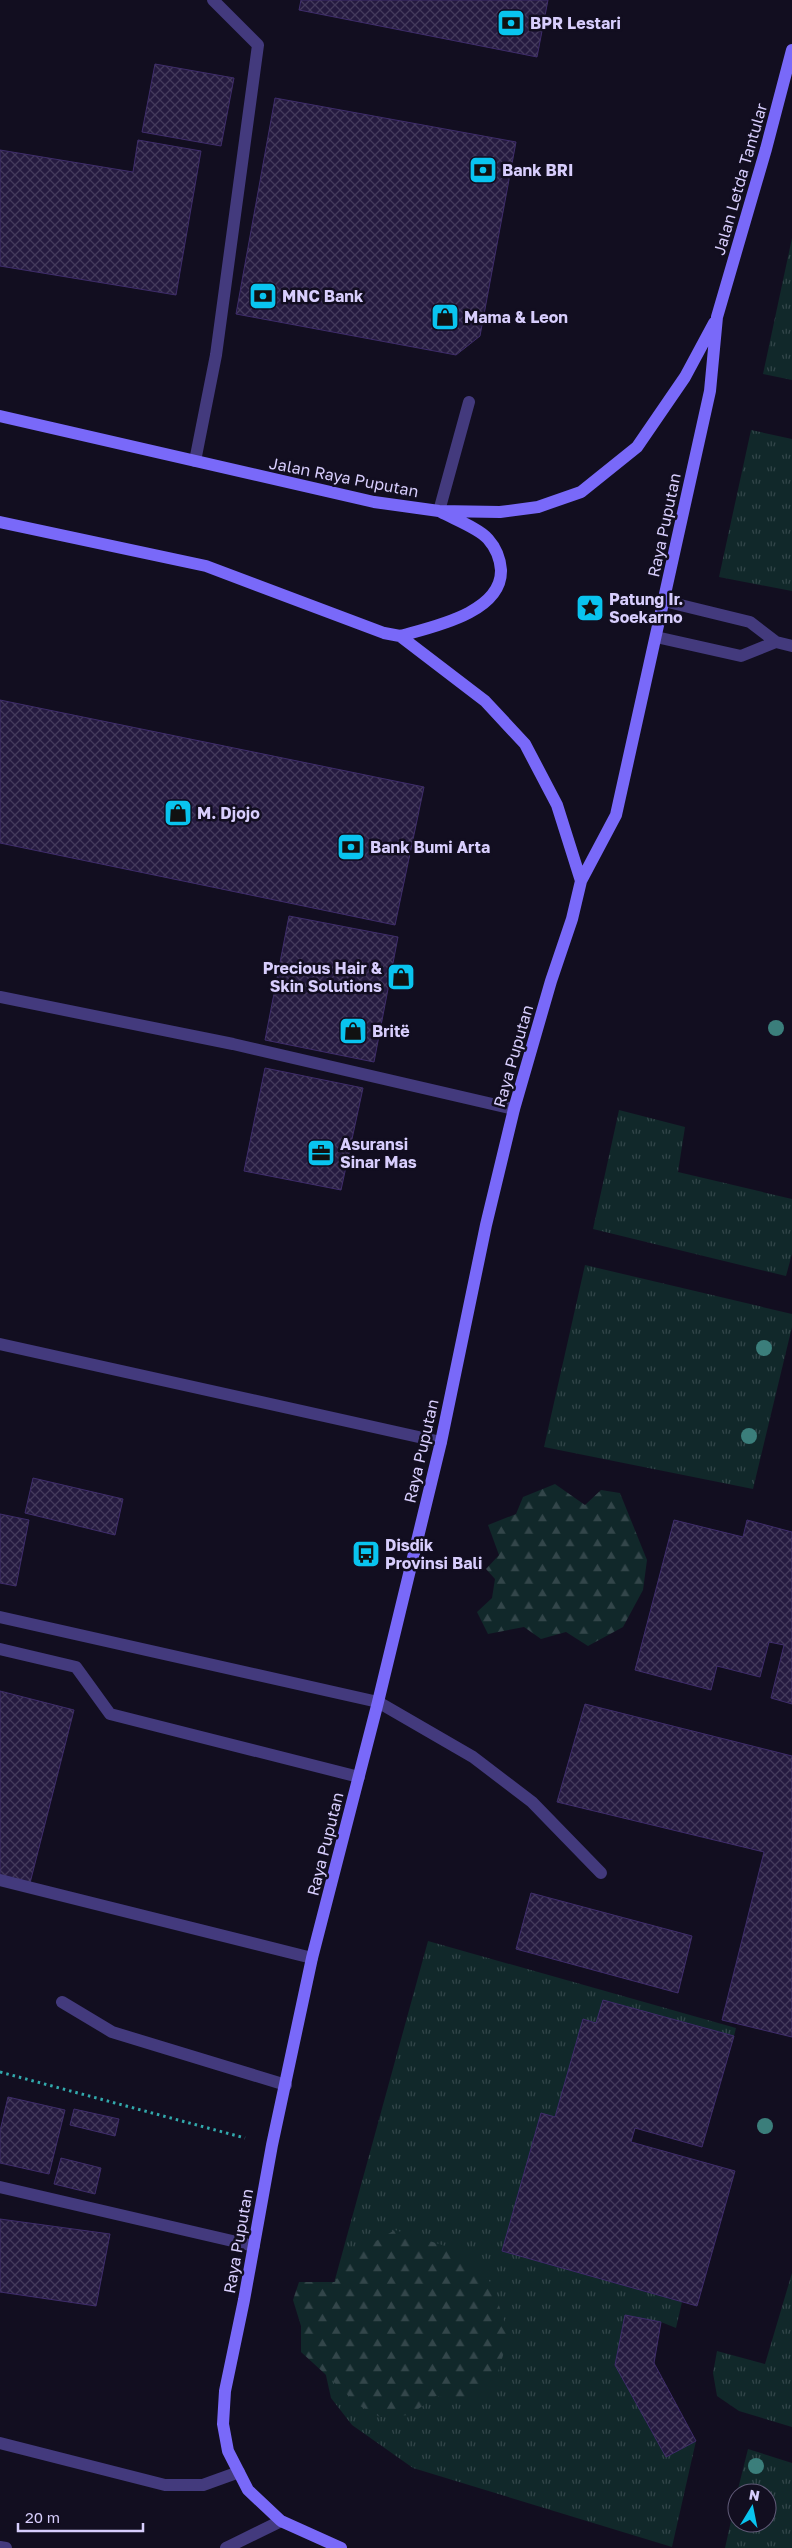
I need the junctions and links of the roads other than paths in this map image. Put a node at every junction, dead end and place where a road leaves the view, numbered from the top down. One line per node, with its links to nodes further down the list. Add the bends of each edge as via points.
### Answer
1 (212, 0): 6 (street, via 258,45 216,355)
2 (792, 50): 3 (main road, Jalan Letda Tantular)
3 (717, 317): 7 (main road, Jalan Raya Puputan, via 685,378 637,447 580,492 538,507 500,512); 9 (main road, Raya Puputan, via 710,391)
4 (469, 402): 7 (street)
5 (0, 416): 6 (main road, Jalan Raya Puputan)
6 (196, 461): 7 (main road, Jalan Raya Puputan, via 374,502)
7 (439, 511): 10 (main road, via 487,537 500,557 501,577 493,595 474,610 448,622)
8 (0, 522): 10 (main road, via 206,566 384,633)
9 (664, 601): 11 (main road, Raya Puputan); 12 (street, via 750,622)
10 (400, 636): 14 (main road, via 485,701 525,744 557,805)
11 (656, 637): 12 (street, via 741,656); 14 (main road, Raya Puputan, via 616,814)
12 (776, 642): 13 (street)
13 (792, 646)
14 (581, 881): 16 (main road, Raya Puputan)
15 (0, 997): 16 (street, via 233,1044)
16 (514, 1110): 18 (main road, Raya Puputan)
17 (0, 1344): 18 (street)
18 (441, 1442): 21 (main road, Raya Puputan)
19 (0, 1617): 21 (street)
20 (0, 1650): 22 (street, via 76,1667 110,1714)
21 (378, 1702): 22 (main road, Raya Puputan); 23 (street, via 473,1757 532,1802)
22 (359, 1777): 25 (main road, Raya Puputan)
23 (601, 1873)
24 (0, 1880): 25 (street)
25 (312, 1958): 27 (main road, Raya Puputan)
26 (62, 2002): 27 (street, via 112,2032)
27 (286, 2084): 29 (main road, Raya Puputan)
28 (0, 2187): 29 (street)
29 (254, 2246): 31 (main road, Raya Puputan, via 225,2391 223,2424 228,2451)
30 (0, 2443): 31 (street, via 166,2484 203,2485)
31 (239, 2472): 32 (main road, Raya Puputan, via 248,2490)
32 (282, 2521): 35 (street); 36 (main road, Raya Puputan)
33 (0, 2547): 34 (street)
34 (6, 2548)
35 (226, 2548)
36 (341, 2548)

